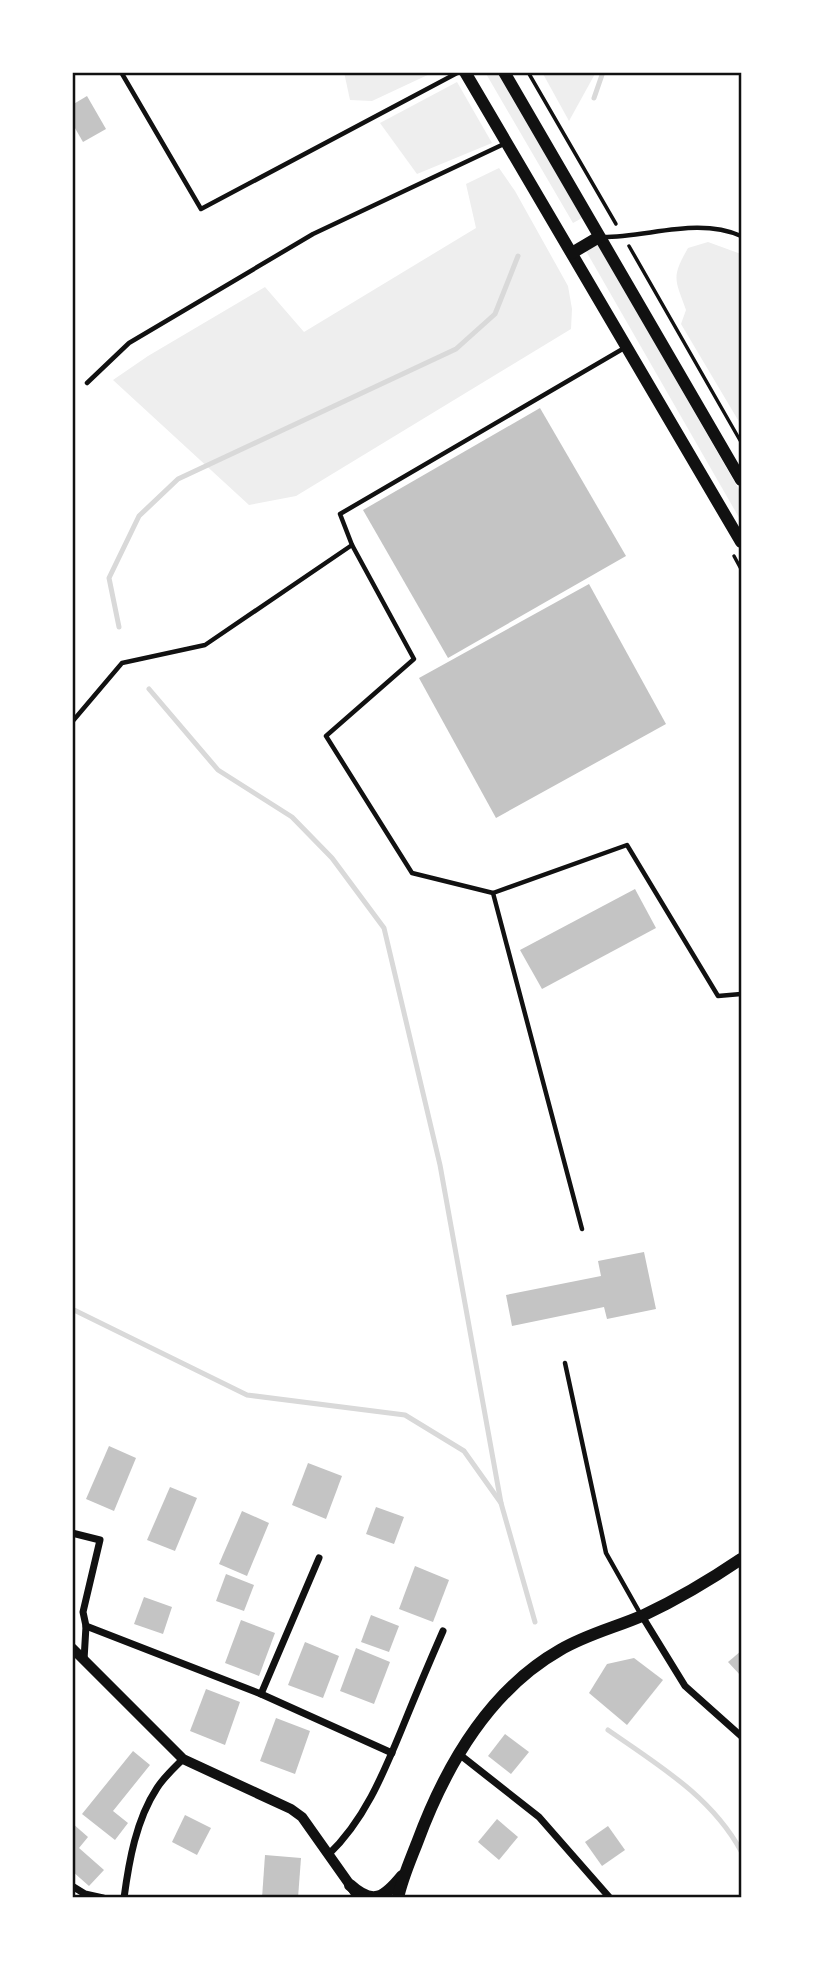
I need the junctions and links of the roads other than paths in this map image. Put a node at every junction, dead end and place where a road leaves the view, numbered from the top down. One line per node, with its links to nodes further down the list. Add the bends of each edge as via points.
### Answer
1 (121, 72): 2 (lane, via 201,209)
2 (459, 72)
3 (466, 72): 5 (main road)
4 (504, 72): 7 (main road)
5 (507, 143): 8 (main road); 10 (lane, via 313,234 129,343)
6 (741, 236): 7 (lane, via 700,227)
7 (599, 237): 8 (main road); 11 (main road)
8 (572, 253): 9 (main road)
9 (626, 346): 12 (main road); 13 (lane, via 340,514)
10 (87, 383)
11 (741, 480)
12 (741, 542)
13 (352, 545): 14 (lane, via 205,645 122,663); 15 (lane, via 414,659 326,736 412,873)
14 (72, 722)
15 (493, 892): 16 (lane, via 627,845 718,996); 17 (lane)
16 (741, 994)
17 (582, 1229)
18 (565, 1363): 22 (lane, via 606,1553)
19 (72, 1533): 23 (street, via 100,1540 83,1612)
20 (319, 1558): 27 (street)
21 (741, 1559): 22 (main road)
22 (642, 1616): 28 (street, via 685,1686); 30 (main road, via 542,1661 500,1698)
23 (86, 1626): 26 (street); 27 (street)
24 (443, 1631): 29 (street)
25 (72, 1648): 26 (street)
26 (84, 1661): 31 (street)
27 (261, 1695): 29 (street)
28 (741, 1736)
29 (392, 1753): 32 (street, via 357,1823)
30 (459, 1754): 33 (main road, via 435,1798); 41 (street, via 539,1818)
31 (183, 1759): 32 (street, via 291,1809 302,1817); 37 (street, via 157,1788 140,1825)
32 (328, 1856): 34 (street)
33 (407, 1870): 34 (main road, via 377,1897 365,1896); 39 (main road); 40 (main road)
34 (349, 1885): 38 (main road)
35 (72, 1886): 36 (street)
36 (103, 1898)
37 (124, 1898)
38 (358, 1898)
39 (389, 1898)
40 (398, 1898)
41 (610, 1898)

